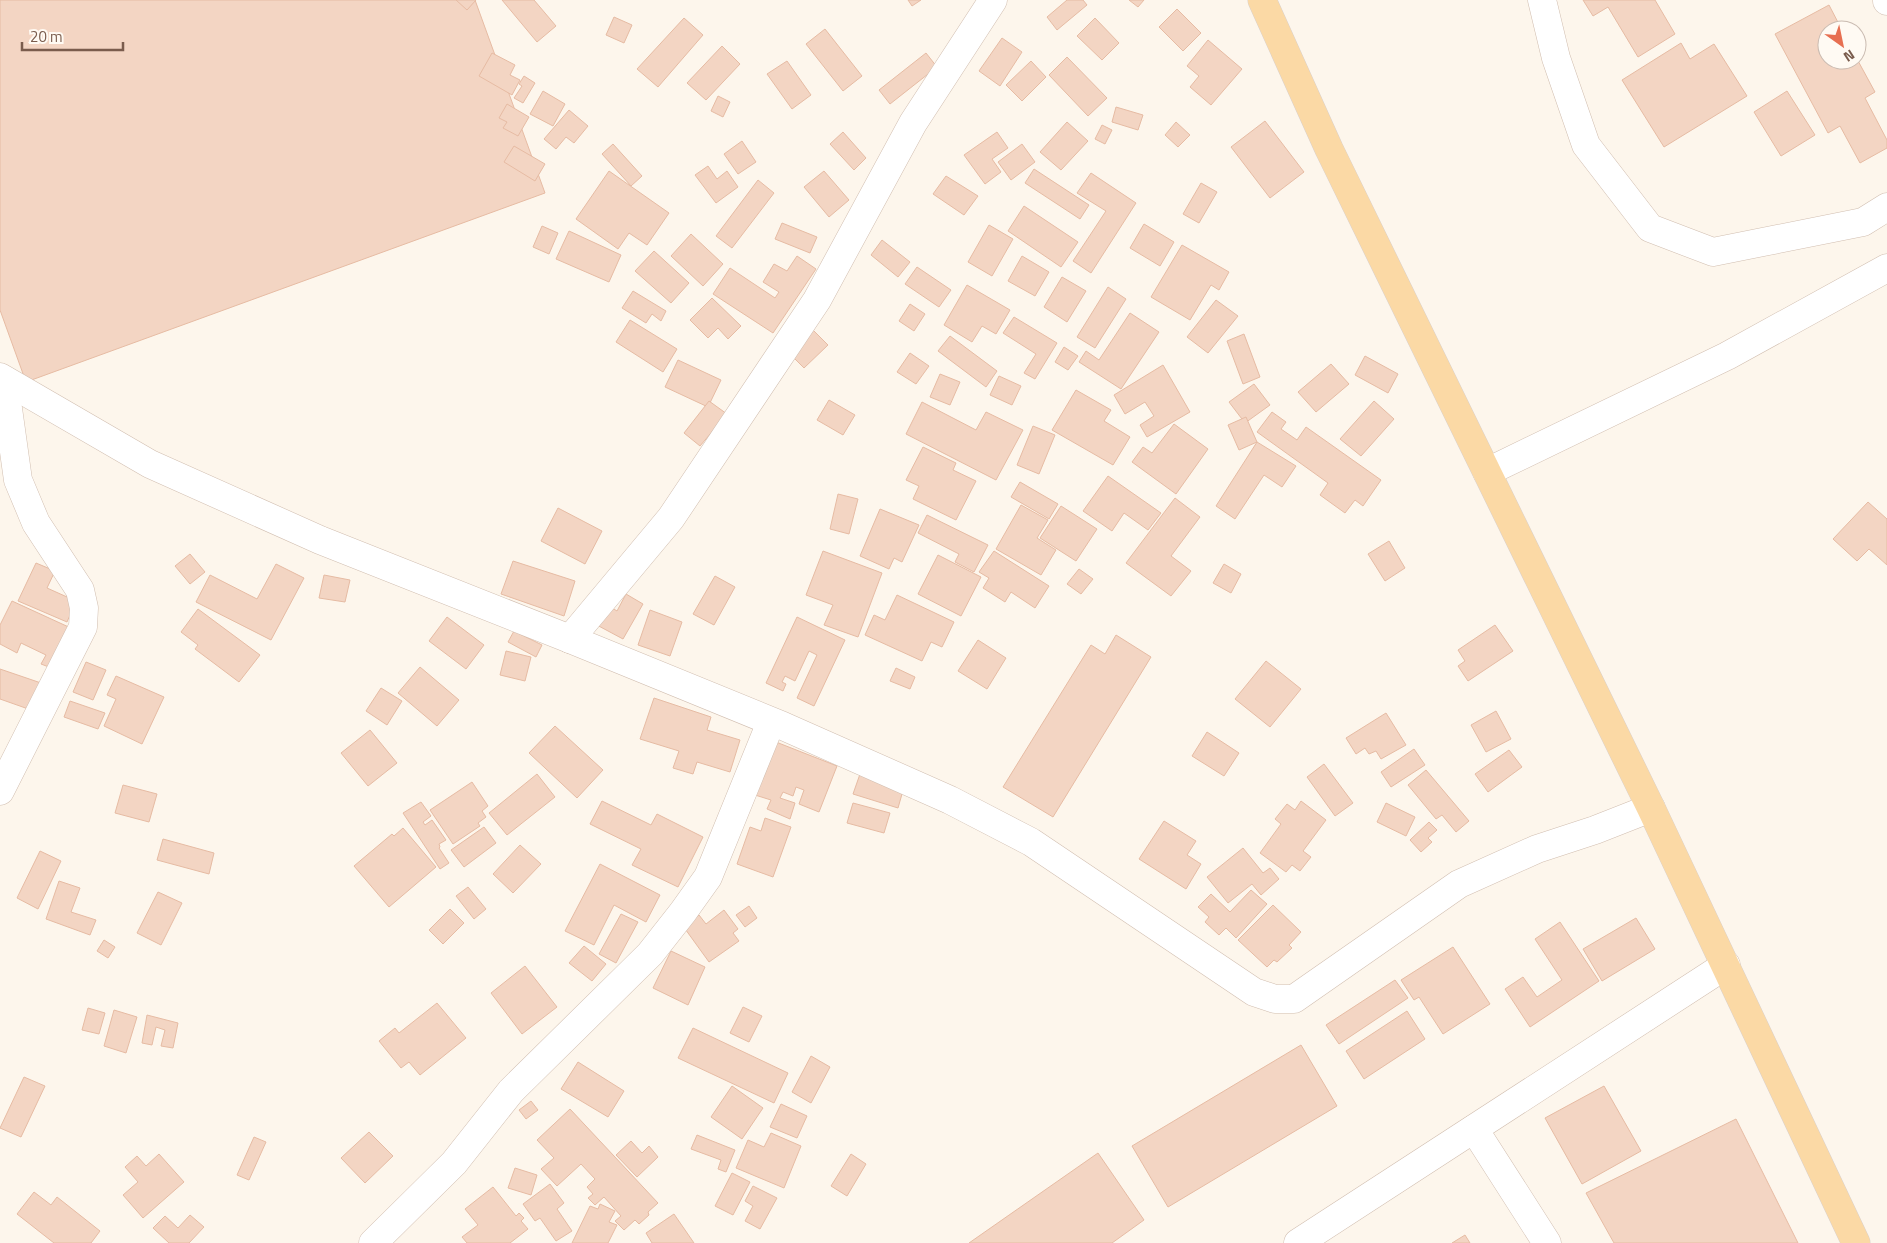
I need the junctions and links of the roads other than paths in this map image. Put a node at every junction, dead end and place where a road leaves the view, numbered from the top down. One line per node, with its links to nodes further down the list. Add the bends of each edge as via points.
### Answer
1 (993, 0): 8 (street, via 913,123 817,300 671,518)
2 (1262, 0): 7 (main road, via 1328,149)
3 (1542, 0): 4 (street, via 1556,58 1586,145 1650,228 1713,252 1863,222)
4 (1887, 207)
5 (1887, 268): 7 (street, via 1728,356)
6 (2, 378): 8 (street, via 150,464 320,540); 10 (street, via 18,480 36,523 80,590 84,608 83,626)
7 (1487, 472): 11 (main road)
8 (570, 639): 9 (street)
9 (771, 722): 11 (street, via 950,800 1031,842 1254,992 1275,999 1294,999 1459,884 1536,848); 14 (street, via 708,877 684,912 650,954 512,1091 454,1163)
10 (0, 791)
11 (1651, 808): 12 (main road)
12 (1726, 965): 13 (street); 17 (main road)
13 (1474, 1128): 15 (street); 16 (street)
14 (373, 1243)
15 (1298, 1243)
16 (1547, 1243)
17 (1856, 1243)

